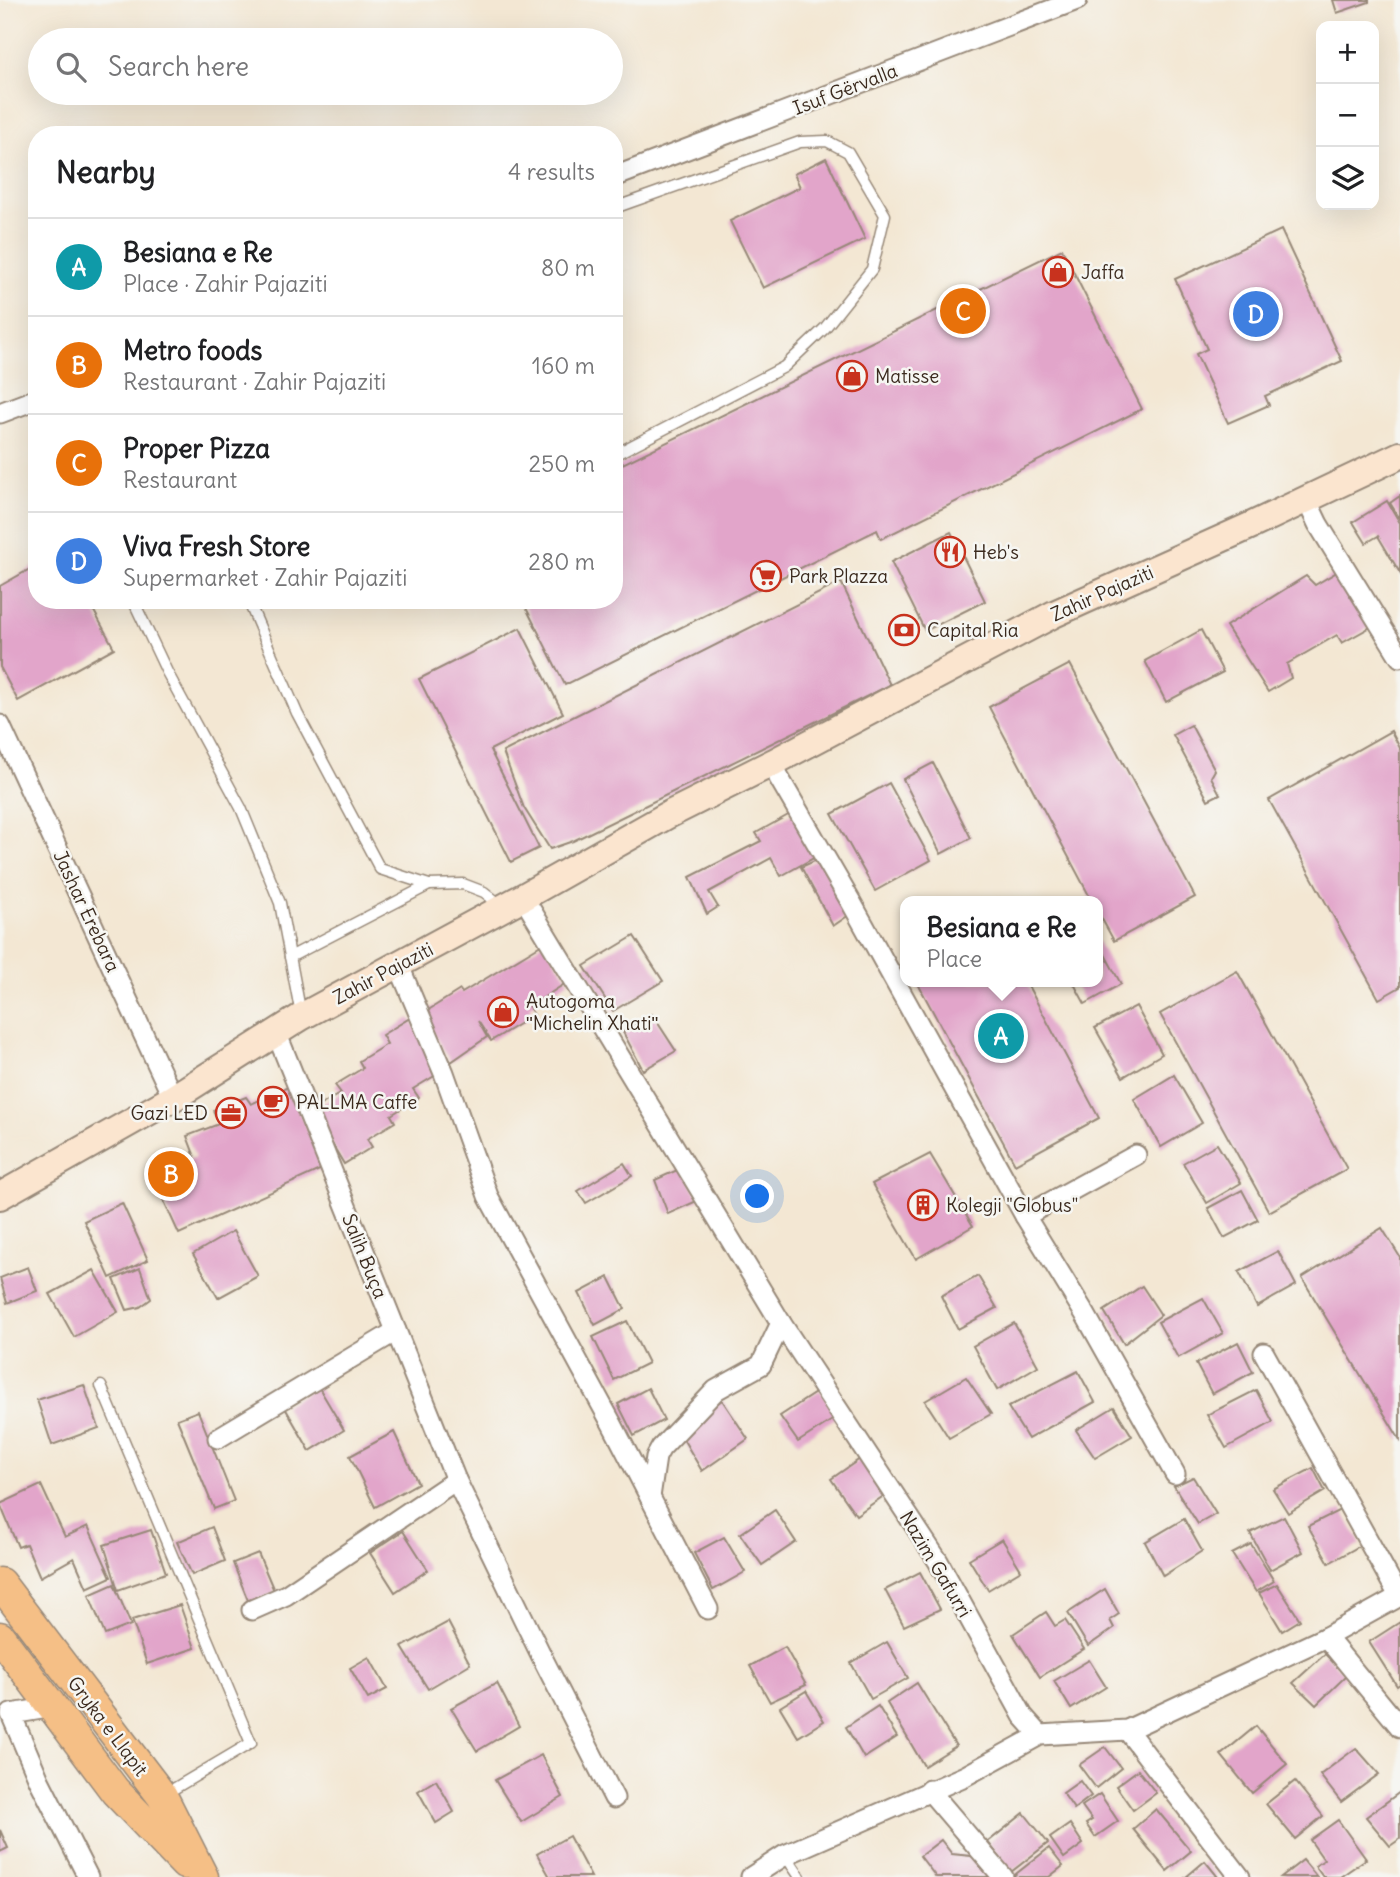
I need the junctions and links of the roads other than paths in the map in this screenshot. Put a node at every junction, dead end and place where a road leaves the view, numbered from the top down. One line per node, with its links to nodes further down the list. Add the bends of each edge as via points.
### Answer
1 (1076, 0): 2 (street, Isuf Gërvalla)
2 (623, 174)
3 (623, 205): 6 (lane, via 800,142 827,141 848,152 885,215 872,269 825,328 784,367)
4 (28, 402): 5 (street)
5 (0, 413)
6 (623, 450)
7 (1400, 455): 8 (main road, Zahir Pajaziti)
8 (1306, 499): 11 (street); 13 (main road, Zahir Pajaziti, via 1054,614)
9 (136, 609): 16 (lane, via 241,808 280,903)
10 (252, 609): 14 (lane, via 297,713 380,869)
11 (1400, 657)
12 (0, 725): 20 (street, Jashar Erebara)
13 (774, 762): 15 (main road, Zahir Pajaziti, via 668,815); 23 (street)
14 (429, 885): 15 (lane, via 463,884); 16 (lane)
15 (514, 902): 17 (main road, Zahir Pajaziti); 24 (street, Nazim Gafurri)
16 (290, 957): 18 (lane)
17 (399, 966): 18 (main road, Zahir Pajaziti); 31 (street, via 488,1196)
18 (301, 1017): 19 (main road, Zahir Pajaziti)
19 (276, 1032): 20 (main road, Zahir Pajaziti); 25 (street, Salih Buça)
20 (173, 1098): 22 (main road, Zahir Pajaziti)
21 (1136, 1155): 23 (street)
22 (0, 1196)
23 (1025, 1216): 29 (street)
24 (781, 1323): 31 (street, via 761,1365 716,1390 661,1448); 41 (street, Nazim Gafurri, via 938,1561 1023,1716)
25 (396, 1331): 28 (street); 30 (street, Salih Buça)
26 (1264, 1353): 33 (street)
27 (101, 1386): 44 (lane, via 251,1744)
28 (218, 1438)
29 (1175, 1474)
30 (457, 1480): 35 (street, via 286,1595); 43 (street, Salih Buça)
31 (650, 1497): 34 (street)
32 (0, 1583): 44 (main road, Gryka e Llapit)
33 (1399, 1596): 37 (street)
34 (708, 1609)
35 (252, 1610)
36 (0, 1637): 38 (main road, Gryka e Llapit)
37 (1326, 1637): 39 (street); 40 (street)
38 (54, 1707): 46 (street, Gryka e Llapit, via 11,1714); 47 (main road, Gryka e Llapit, via 115,1791)
39 (1400, 1727)
40 (1127, 1730): 41 (street); 51 (street)
41 (1040, 1735): 42 (street)
42 (929, 1790): 45 (street); 50 (street)
43 (611, 1794)
44 (162, 1796): 47 (main road, Gryka e Llapit)
45 (785, 1855): 48 (street); 49 (lane)
46 (88, 1877)
47 (200, 1877)
48 (751, 1877)
49 (800, 1877)
50 (1003, 1877)
51 (1241, 1877)

